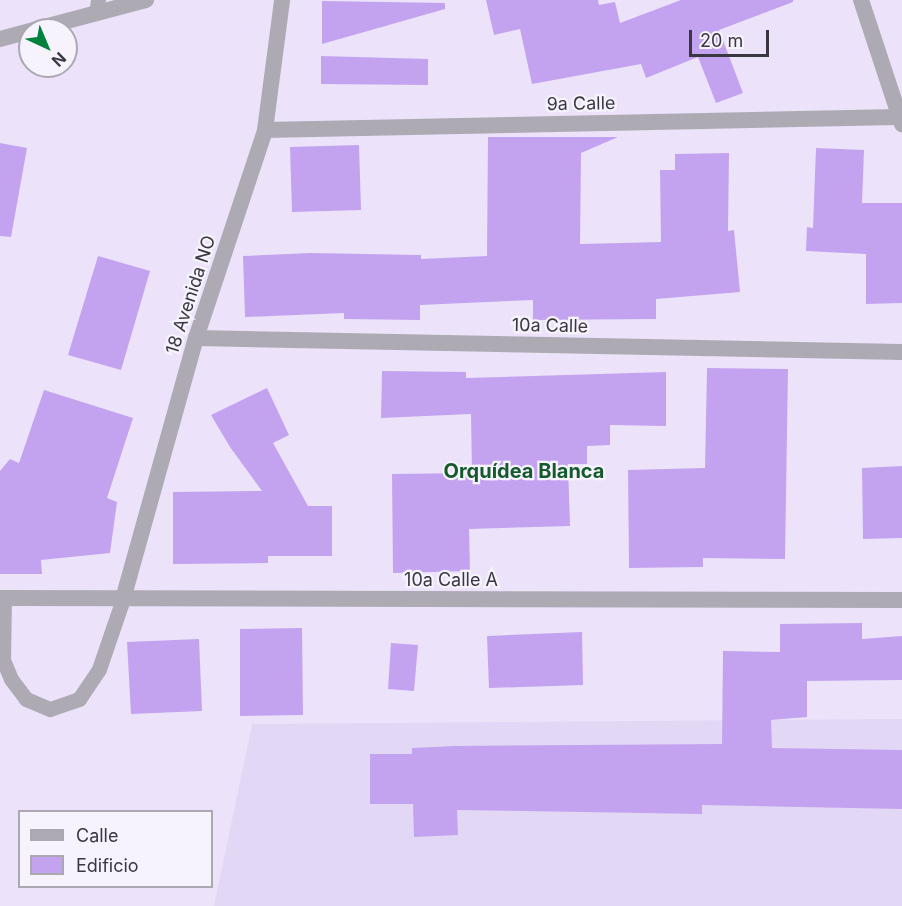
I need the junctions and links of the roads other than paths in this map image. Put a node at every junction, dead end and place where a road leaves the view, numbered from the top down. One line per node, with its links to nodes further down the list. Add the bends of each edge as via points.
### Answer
1 (146, 0): 4 (street)
2 (282, 0): 9 (street, 18 Avenida NO)
3 (861, 0): 8 (street)
4 (97, 6): 5 (street)
5 (64, 18)
6 (18, 34): 7 (street)
7 (0, 39)
8 (900, 121): 9 (street, 9a Calle)
9 (265, 130): 10 (street, 18 Avenida NO)
10 (196, 338): 11 (street, 10a Calle); 13 (street, 18 Avenida NO)
11 (902, 352)
12 (2, 598): 13 (street, 10a Calle A); 13 (lane, via 3,660 11,679 26,699 50,709 79,699 99,669)
13 (123, 598): 14 (street, 10a Calle A)
14 (902, 600)

